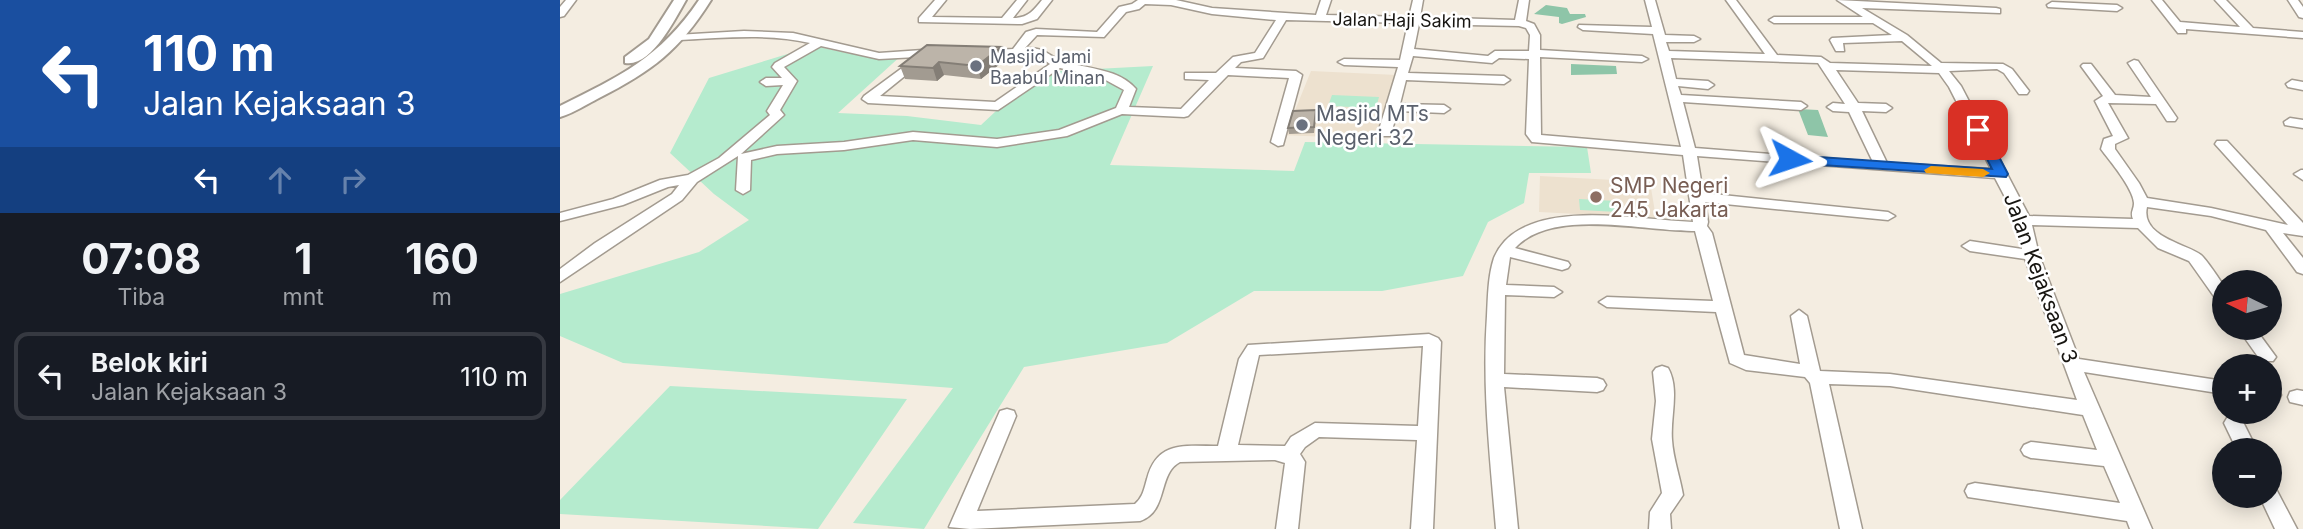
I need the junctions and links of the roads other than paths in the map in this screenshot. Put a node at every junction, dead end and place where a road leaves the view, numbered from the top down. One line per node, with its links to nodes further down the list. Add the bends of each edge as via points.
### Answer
1 (571, 0): 20 (street)
2 (680, 0): 31 (main road)
3 (705, 0): 33 (main road)
4 (941, 0): 28 (street, via 923,20)
5 (1022, 0): 28 (street)
6 (1047, 0): 28 (street, via 1033,17)
7 (1326, 0): 24 (street)
8 (1418, 0): 25 (street)
9 (1524, 0): 29 (street)
10 (1650, 0): 34 (street)
11 (1731, 0): 47 (street)
12 (2157, 0): 32 (street, via 2180,29)
13 (2220, 0): 32 (street)
14 (2292, 1): 21 (street)
15 (1845, 2): 19 (street); 27 (street, Jalan Kejaksaan 3)
16 (1205, 3): 23 (street, Jalan Haji Sakim, via 1212,10); 40 (street, Jalan Haji Sakim, via 1143,1 1124,9 1100,35 1036,32)
17 (2049, 3): 18 (street); 22 (street)
18 (2117, 8)
19 (1996, 11)
20 (560, 14)
21 (2303, 15)
22 (2062, 16)
23 (1283, 17): 24 (street, Jalan Haji Sakim); 57 (street, via 1259,56 1237,59)
24 (1320, 18): 25 (street, Jalan Haji Sakim)
25 (1415, 20): 29 (street, Jalan Haji Sakim); 52 (street)
26 (1774, 20): 27 (street)
27 (1874, 20): 36 (street, Jalan Kejaksaan 3)
28 (1004, 22)
29 (1520, 23): 44 (street, via 1534,29)
30 (1583, 27): 34 (street)
31 (663, 29): 33 (main road); 67 (main road, via 643,51)
32 (2249, 30): 35 (street)
33 (685, 31): 38 (street); 76 (main road, via 651,61)
34 (1659, 34): 37 (street); 45 (street)
35 (2303, 34)
36 (1904, 38): 39 (street, via 1836,40); 55 (street, Jalan Kejaksaan 3)
37 (1694, 39)
38 (822, 41): 41 (street, via 879,57); 60 (street, via 779,65)
39 (1840, 49)
40 (1018, 50): 43 (street); 51 (street, via 1041,52)
41 (928, 52): 42 (street); 51 (street, via 868,100 998,106)
42 (955, 53)
43 (969, 53)
44 (1533, 54): 48 (street); 52 (street); 81 (street, via 1533,134 1537,139)
45 (1665, 54): 47 (street); 62 (street)
46 (1999, 54): 56 (street)
47 (1773, 57): 53 (street, via 1814,59)
48 (1642, 59)
49 (1344, 62): 52 (street)
50 (2134, 63): 68 (street)
51 (1058, 64): 75 (street, via 1124,83 1130,93)
52 (1405, 64): 59 (street); 70 (street)
53 (1828, 66): 55 (street); 72 (street)
54 (2087, 66): 66 (street)
55 (1943, 68): 56 (street); 85 (street, Jalan Kejaksaan 3)
56 (2003, 68): 64 (street)
57 (1222, 74): 58 (street); 75 (street, via 1184,113); 79 (street, via 1296,75)
58 (1189, 76)
59 (1504, 80)
60 (791, 81): 61 (street); 83 (street, via 775,106 778,115)
61 (766, 82)
62 (1673, 82): 63 (street); 65 (street)
63 (1709, 85)
64 (2023, 91)
65 (1676, 98): 69 (street); 81 (street)
66 (2111, 98): 68 (street); 89 (street, via 2101,101 2121,138 2106,145)
67 (560, 100)
68 (2160, 101): 77 (street)
69 (1801, 106)
70 (1392, 107): 74 (street); 78 (street)
71 (1833, 107): 72 (street)
72 (1853, 107): 73 (street); 84 (street)
73 (1885, 108)
74 (1444, 109)
75 (1121, 110): 82 (street, via 1079,128 1029,139 986,142 913,136)
76 (560, 112)
77 (2171, 118)
78 (1385, 133)
79 (1278, 142)
80 (2222, 144): 96 (street)
81 (1689, 150): 84 (street); 88 (street)
82 (744, 157): 83 (street); 87 (street)
83 (724, 161): 86 (street)
84 (1882, 167): 85 (street)
85 (2001, 174): 92 (street, Jalan Kejaksaan 3)
86 (692, 179): 91 (street, via 665,183 618,202); 102 (street, via 677,197)
87 (743, 190)
88 (1696, 197): 90 (street); 94 (street)
89 (2141, 202): 93 (street, via 2138,214); 95 (street)
90 (1888, 216)
91 (560, 217)
92 (2024, 220): 93 (street); 99 (street, Jalan Kejaksaan 3)
93 (2142, 224): 103 (street, via 2163,245 2191,255)
94 (1699, 226): 98 (street, via 1551,223 1528,230); 107 (street)
95 (2271, 227): 96 (street); 101 (street)
96 (2302, 231)
97 (1970, 246): 99 (street)
98 (1506, 251): 100 (street); 104 (street)
99 (2031, 255): 109 (street, Jalan Kejaksaan 3)
100 (1562, 265)
101 (2303, 269)
102 (560, 277)
103 (2212, 282)
104 (1498, 290): 105 (street); 112 (street)
105 (1554, 292)
106 (1607, 302): 107 (street)
107 (1720, 307): 111 (street, via 1735,359)
108 (1800, 316): 111 (street)
109 (2073, 364): 114 (street); 115 (street, Jalan Kejaksaan 3)
110 (1662, 372): 129 (street, via 1662,439 1673,495 1660,512)
111 (1814, 375): 115 (street, via 1890,380); 130 (street)
112 (1493, 380): 113 (street); 128 (street)
113 (1597, 385)
114 (2212, 385)
115 (2090, 409): 121 (street, Jalan Kejaksaan 3)
116 (1007, 416): 125 (street)
117 (1426, 433): 119 (street, via 1432,342 1253,350); 120 (street, via 1315,430); 127 (street)
118 (2031, 450): 121 (street)
119 (1226, 453): 120 (street); 125 (street, via 1169,457 1159,468 1148,505 1140,512)
120 (1290, 454): 126 (street, via 1295,475)
121 (2112, 459): 124 (street, Jalan Kejaksaan 3)
122 (1975, 491): 124 (street)
123 (2276, 508): 131 (street)
124 (2138, 522)
125 (961, 524)
126 (1287, 529)
127 (1422, 529)
128 (1507, 529)
129 (1661, 529)
130 (1851, 529)
131 (2286, 529)

